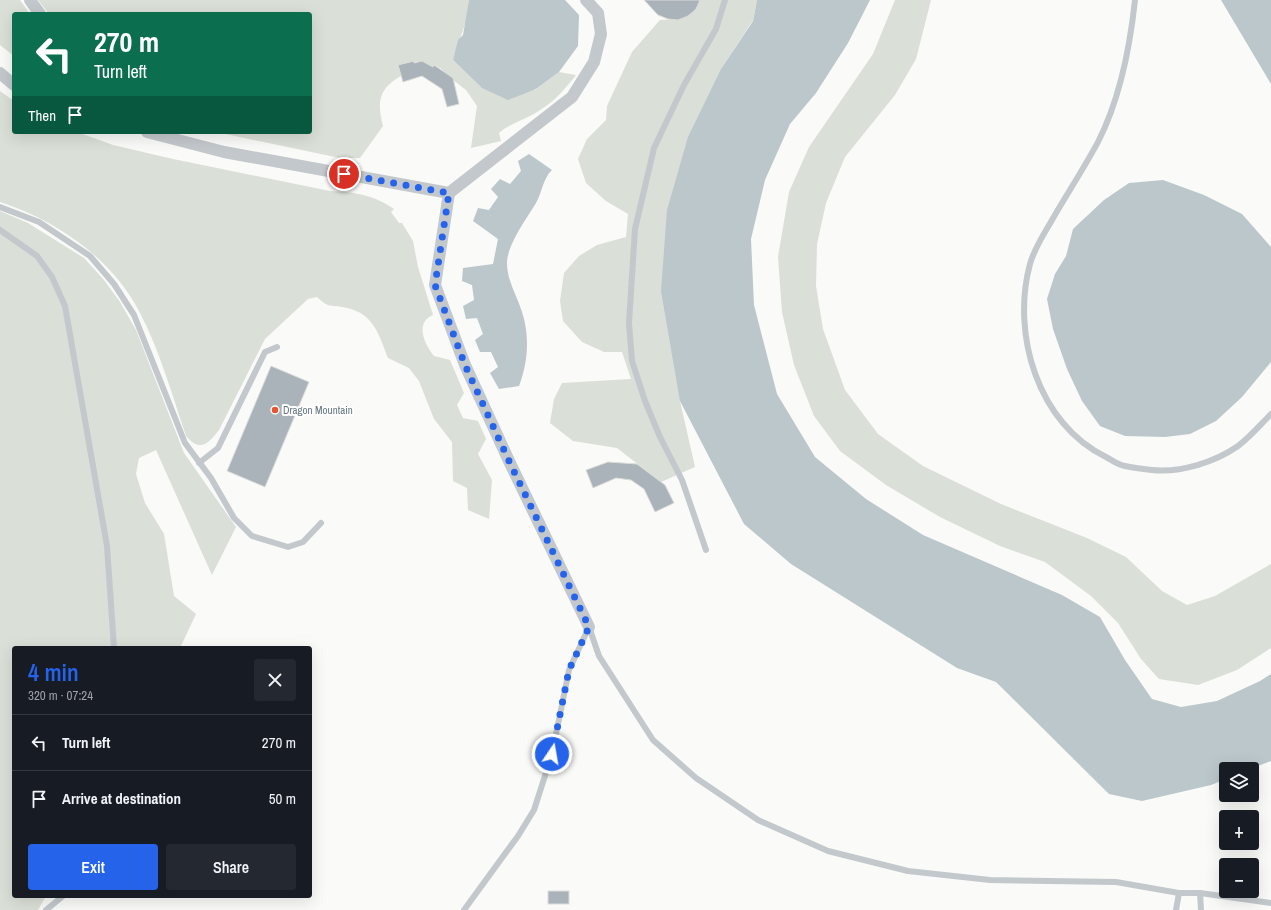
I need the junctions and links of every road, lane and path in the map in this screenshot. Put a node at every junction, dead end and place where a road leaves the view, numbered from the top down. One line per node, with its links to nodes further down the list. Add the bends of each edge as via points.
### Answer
1 (30, 0): 5 (street)
2 (586, 0): 9 (street, via 598,13 601,34 594,62 572,97)
3 (725, 0): 16 (lane, via 716,29 684,85 654,148 635,229 629,322 632,360 645,401 682,480)
4 (1135, 0): 13 (lane, via 1132,32 1116,96 1098,141 1030,262 1024,294 1024,326 1032,365 1045,399 1066,426 1089,449 1124,466 1161,471 1201,465 1239,445)
5 (39, 12)
6 (0, 73): 7 (street)
7 (12, 83)
8 (157, 134): 9 (street, via 224,152)
9 (449, 193): 17 (street, via 435,285 465,365)
10 (0, 207): 14 (lane, via 39,222 90,256 114,284 134,315 185,443)
11 (0, 230): 18 (lane, via 37,256 52,277 65,306 107,546)
12 (277, 347): 14 (lane, via 265,352 218,448)
13 (1271, 414)
14 (199, 463): 15 (lane, via 211,478 234,518 252,536 288,547 303,542)
15 (321, 523)
16 (706, 550)
17 (589, 627): 19 (lane, via 599,656 653,740 696,778 758,820 828,850 908,872 990,880 1116,882); 24 (lane, via 569,670 552,754 534,810)
18 (114, 646)
19 (1179, 893): 20 (lane); 25 (lane)
20 (1200, 893): 22 (lane); 26 (lane)
21 (61, 898): 23 (lane)
22 (1271, 903)
23 (46, 910)
24 (464, 910)
25 (1176, 910)
26 (1201, 910)

